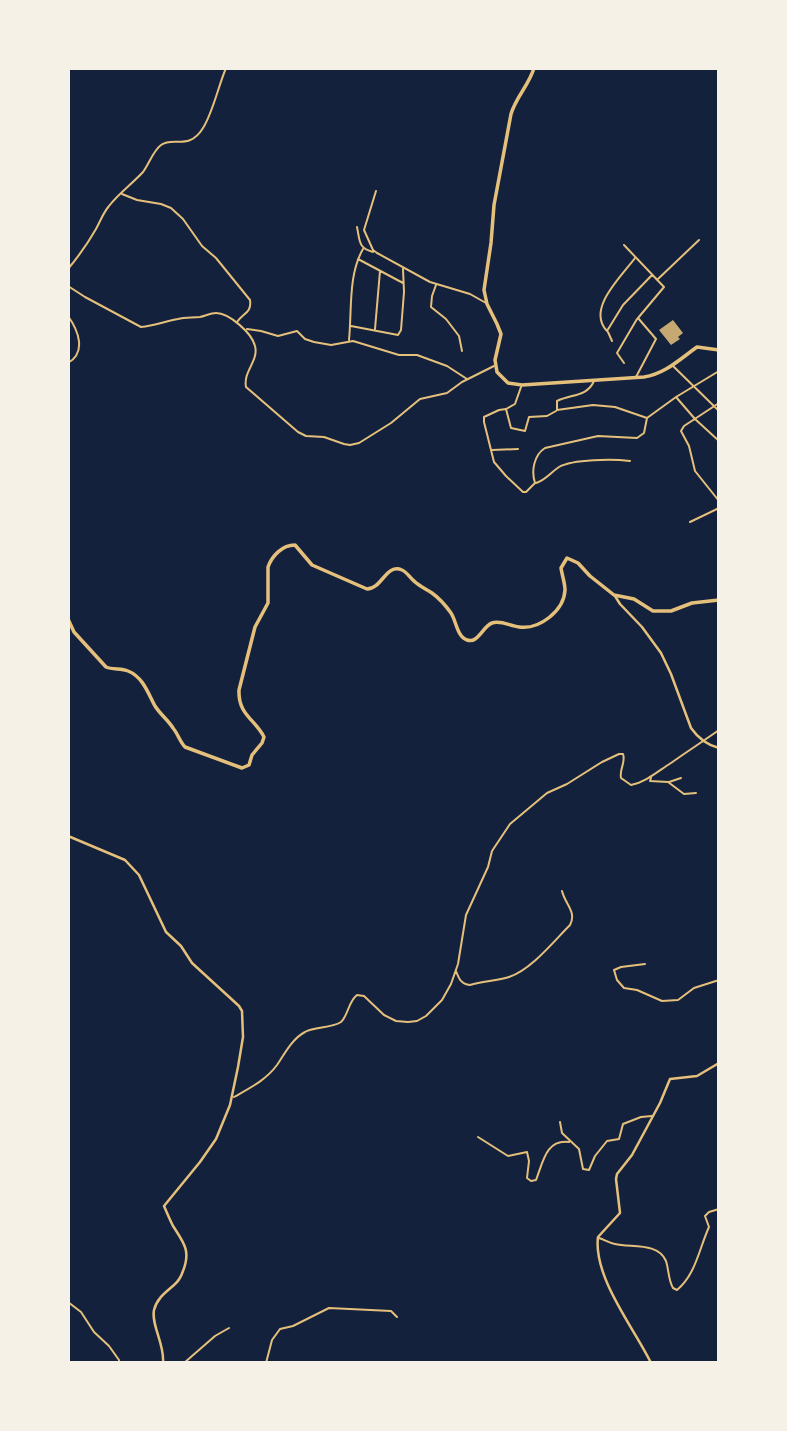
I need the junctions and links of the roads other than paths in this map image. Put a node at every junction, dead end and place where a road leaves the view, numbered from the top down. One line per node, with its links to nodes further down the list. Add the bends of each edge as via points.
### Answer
1 (226, 68): 4 (street, via 197,136 159,147)
2 (534, 68): 20 (main road, via 511,114 494,205 484,290)
3 (376, 191): 9 (street, via 364,230)
4 (120, 193): 13 (street); 23 (street, via 171,208 184,219 250,300 251,308)
5 (357, 227): 8 (street)
6 (699, 240): 16 (street)
7 (624, 245): 10 (street)
8 (363, 249): 9 (street); 11 (street)
9 (377, 253): 12 (street)
10 (636, 256): 15 (street); 27 (street, via 600,307 601,324)
11 (358, 259): 14 (street); 24 (street)
12 (403, 268): 17 (street); 18 (street)
13 (68, 269)
14 (380, 271): 17 (street); 26 (street)
15 (653, 274): 16 (street); 27 (street, via 623,305)
16 (657, 279): 22 (street, via 664,288)
17 (403, 283): 26 (street, via 401,330 398,335)
18 (436, 284): 20 (street); 31 (street, via 431,307 458,336)
19 (68, 286): 23 (street, via 141,327 215,313)
20 (487, 304): 35 (main road, via 500,334)
21 (68, 316): 32 (street, via 79,344 78,353)
22 (638, 318): 33 (street, via 617,353); 37 (street, via 656,340)
23 (237, 323): 25 (street)
24 (351, 326): 26 (street); 28 (street)
25 (246, 329): 28 (street, via 278,336 297,331 305,339 331,345); 38 (street, via 256,351 246,387 306,436 359,443 420,399 447,393)
26 (375, 330)
27 (607, 331): 29 (street)
28 (349, 340): 38 (street, via 426,358)
29 (612, 341)
30 (719, 350): 34 (main road, via 697,347)
31 (462, 351)
32 (68, 363)
33 (624, 363)
34 (672, 365): 37 (main road, via 655,375); 41 (street)
35 (495, 366): 38 (street); 40 (main road, via 503,380)
36 (719, 371): 41 (street)
37 (635, 378): 39 (main road)
38 (468, 379)
39 (594, 381): 40 (main road); 46 (street, via 586,392 557,401)
40 (522, 385): 45 (street, via 515,404)
41 (692, 386): 42 (street); 44 (street)
42 (676, 397): 48 (street); 49 (street)
43 (719, 403): 44 (street)
44 (714, 406): 47 (street); 49 (street)
45 (506, 409): 46 (street, via 511,428 525,431 529,417); 52 (street, via 484,417)
46 (557, 410): 48 (street, via 593,405)
47 (719, 411)
48 (647, 418): 54 (street, via 637,438 598,436 545,448 535,460)
49 (695, 419): 50 (street); 55 (street, via 682,426 681,432 695,471)
50 (719, 441)
51 (518, 449): 52 (street)
52 (491, 450): 54 (street, via 494,462 519,490 526,492)
53 (630, 461): 54 (street, via 565,465)
54 (535, 483)
55 (719, 502)
56 (719, 508): 57 (street)
57 (690, 522)
58 (614, 594): 59 (main road, via 653,611); 60 (main road, via 567,558 561,568 564,598 552,615 520,628 493,623 470,641 460,636 446,607 404,571 390,571 377,586 367,589 312,565 295,545 288,545 268,567 268,603 255,627 239,690 243,710 264,737 249,765 242,768 185,747 139,679 131,672 106,667); 62 (street, via 661,653 691,728)
59 (719, 600)
60 (68, 619)
61 (719, 730): 62 (street)
62 (704, 742): 63 (street); 64 (street)
63 (719, 748)
64 (651, 777): 66 (street, via 650,781); 71 (street, via 637,784 626,783 620,772 624,758 619,754 547,793 510,824 492,851 466,915)
65 (681, 778): 66 (street)
66 (668, 782): 67 (street, via 684,794)
67 (696, 793)
68 (68, 836): 74 (street, via 125,860 139,875 166,932 242,1011 243,1037)
69 (562, 891): 71 (street, via 573,915 570,925 519,972 470,985 460,981)
70 (645, 964): 72 (street, via 614,970 617,980 624,988 662,1001 678,1000 694,988)
71 (456, 970): 74 (street, via 442,1000 417,1021 396,1021 357,995 340,1022 306,1031 268,1075)
72 (719, 980)
73 (719, 1063): 75 (street, via 697,1076 670,1079)
74 (231, 1098): 86 (street, via 216,1139 164,1206 187,1251 187,1263 153,1314)
75 (653, 1115): 78 (street, via 623,1124 619,1139 607,1141 589,1170 583,1169 579,1149); 80 (street, via 617,1174 620,1213)
76 (560, 1122): 78 (street)
77 (478, 1137): 78 (street, via 508,1156 528,1153 527,1178 531,1181 536,1180 551,1145)
78 (570, 1142)
79 (719, 1209): 80 (street, via 705,1216 709,1227 693,1271 677,1290 669,1281 660,1252 611,1244)
80 (598, 1237): 88 (street, via 609,1287)
81 (68, 1302): 85 (street, via 81,1312)
82 (397, 1317): 84 (street, via 391,1311 329,1308 280,1329 272,1339)
83 (229, 1328): 87 (street)
84 (267, 1362)
85 (119, 1363)
86 (163, 1363)
87 (184, 1363)
88 (651, 1363)

